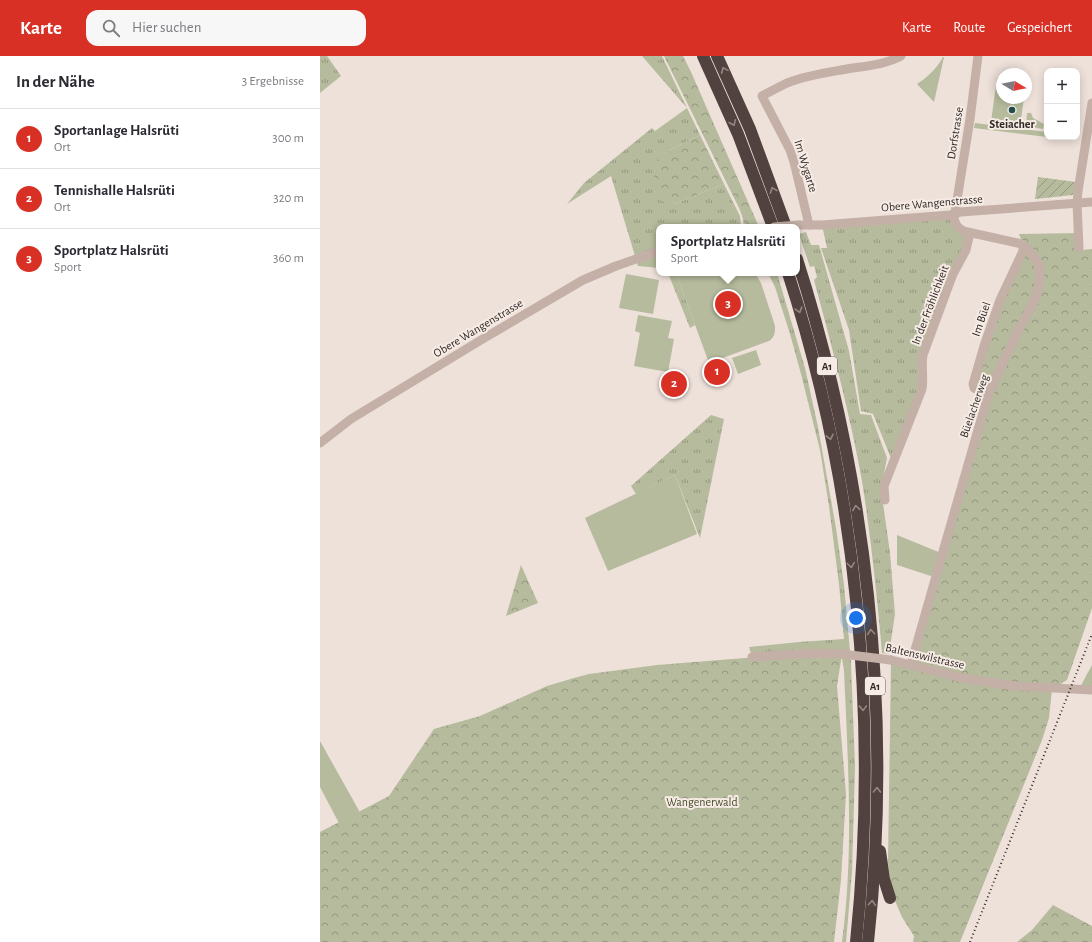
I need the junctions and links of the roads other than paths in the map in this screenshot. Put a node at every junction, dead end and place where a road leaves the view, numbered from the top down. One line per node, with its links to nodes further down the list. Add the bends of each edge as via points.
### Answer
1 (703, 56): 9 (highway, one-way to 9, via 738,134)
2 (717, 56): 10 (highway, one-way to 2, via 750,129)
3 (901, 56): 12 (street, Im Wygarte, via 888,62 795,80 762,96 790,150)
4 (978, 56): 8 (street, Dorfstrasse)
5 (1092, 103): 7 (street)
6 (1092, 202): 7 (street, Obere Wangenstrasse)
7 (1077, 203): 8 (street, Obere Wangenstrasse); 15 (street)
8 (955, 213): 12 (street, Obere Wangenstrasse); 13 (street, via 957,226)
9 (772, 224)
10 (785, 224)
11 (800, 225): 12 (street, Obere Wangenstrasse, bridge)
12 (809, 225)
13 (970, 233): 14 (street); 21 (street, In der Fröhlichkeit, via 966,250 953,274 923,355 922,389 884,486)
14 (1023, 245): 19 (street, Büelacherweg, via 1039,266 1039,285 1036,297); 19 (street, Im Büel, via 1023,251 999,304 973,384 974,388)
15 (1079, 248)
16 (656, 252): 20 (street, Obere Wangenstrasse, via 583,280 351,419)
17 (800, 269): 25 (highway, A1, one-way to 17, via 877,746 874,677 861,543 835,400)
18 (789, 276): 27 (highway, A1, one-way to 27, via 832,442 853,576 863,695 864,790)
19 (988, 395): 23 (street, Büelacherweg)
20 (320, 443)
21 (885, 500)
22 (752, 657): 23 (street, Baltenswilstrasse, bridge, via 842,654)
23 (911, 664): 24 (street, Baltenswilstrasse, via 962,678 1015,686)
24 (1092, 690)
25 (876, 829): 26 (highway, A1, via 884,879); 28 (highway, A1, one-way to 25)
26 (890, 898)
27 (856, 942)
28 (868, 942)

